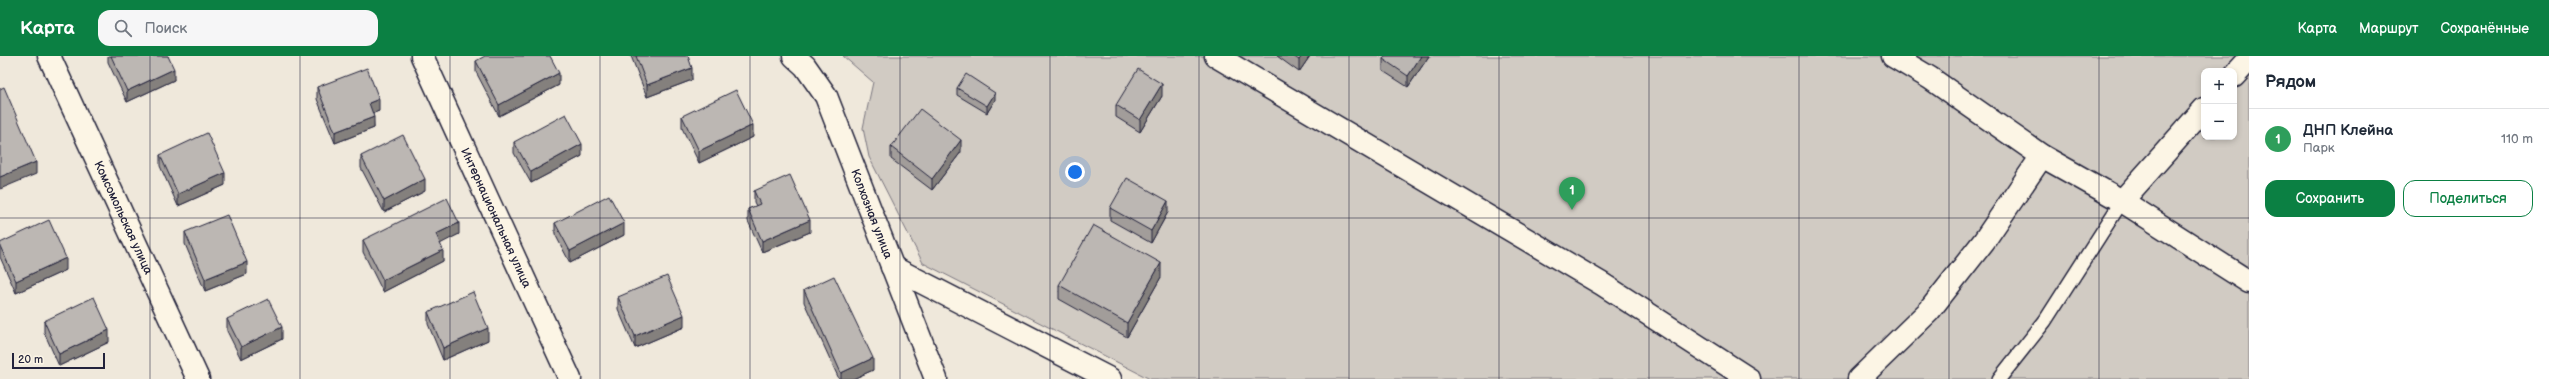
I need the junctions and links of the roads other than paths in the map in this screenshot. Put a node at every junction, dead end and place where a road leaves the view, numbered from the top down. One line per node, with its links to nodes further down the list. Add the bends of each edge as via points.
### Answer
1 (49, 56): 13 (street, Комсомольская улица)
2 (422, 56): 14 (street, Интернациональная улица)
3 (794, 56): 11 (street, Колхозная улица, via 805,66 826,96)
4 (1216, 56): 17 (street, via 1602,284)
5 (1893, 56): 9 (street, via 1930,78)
6 (2249, 62): 7 (street)
7 (2237, 73)
8 (2201, 112): 10 (street)
9 (2042, 156): 10 (street); 18 (street, via 1984,241 1929,311)
10 (2122, 202): 12 (street); 19 (lane, via 2045,321)
11 (892, 267): 15 (street, Колхозная улица); 16 (street)
12 (2249, 282)
13 (198, 379)
14 (570, 379)
15 (936, 379)
16 (1110, 379)
17 (1749, 379)
18 (1859, 379)
19 (1999, 379)

